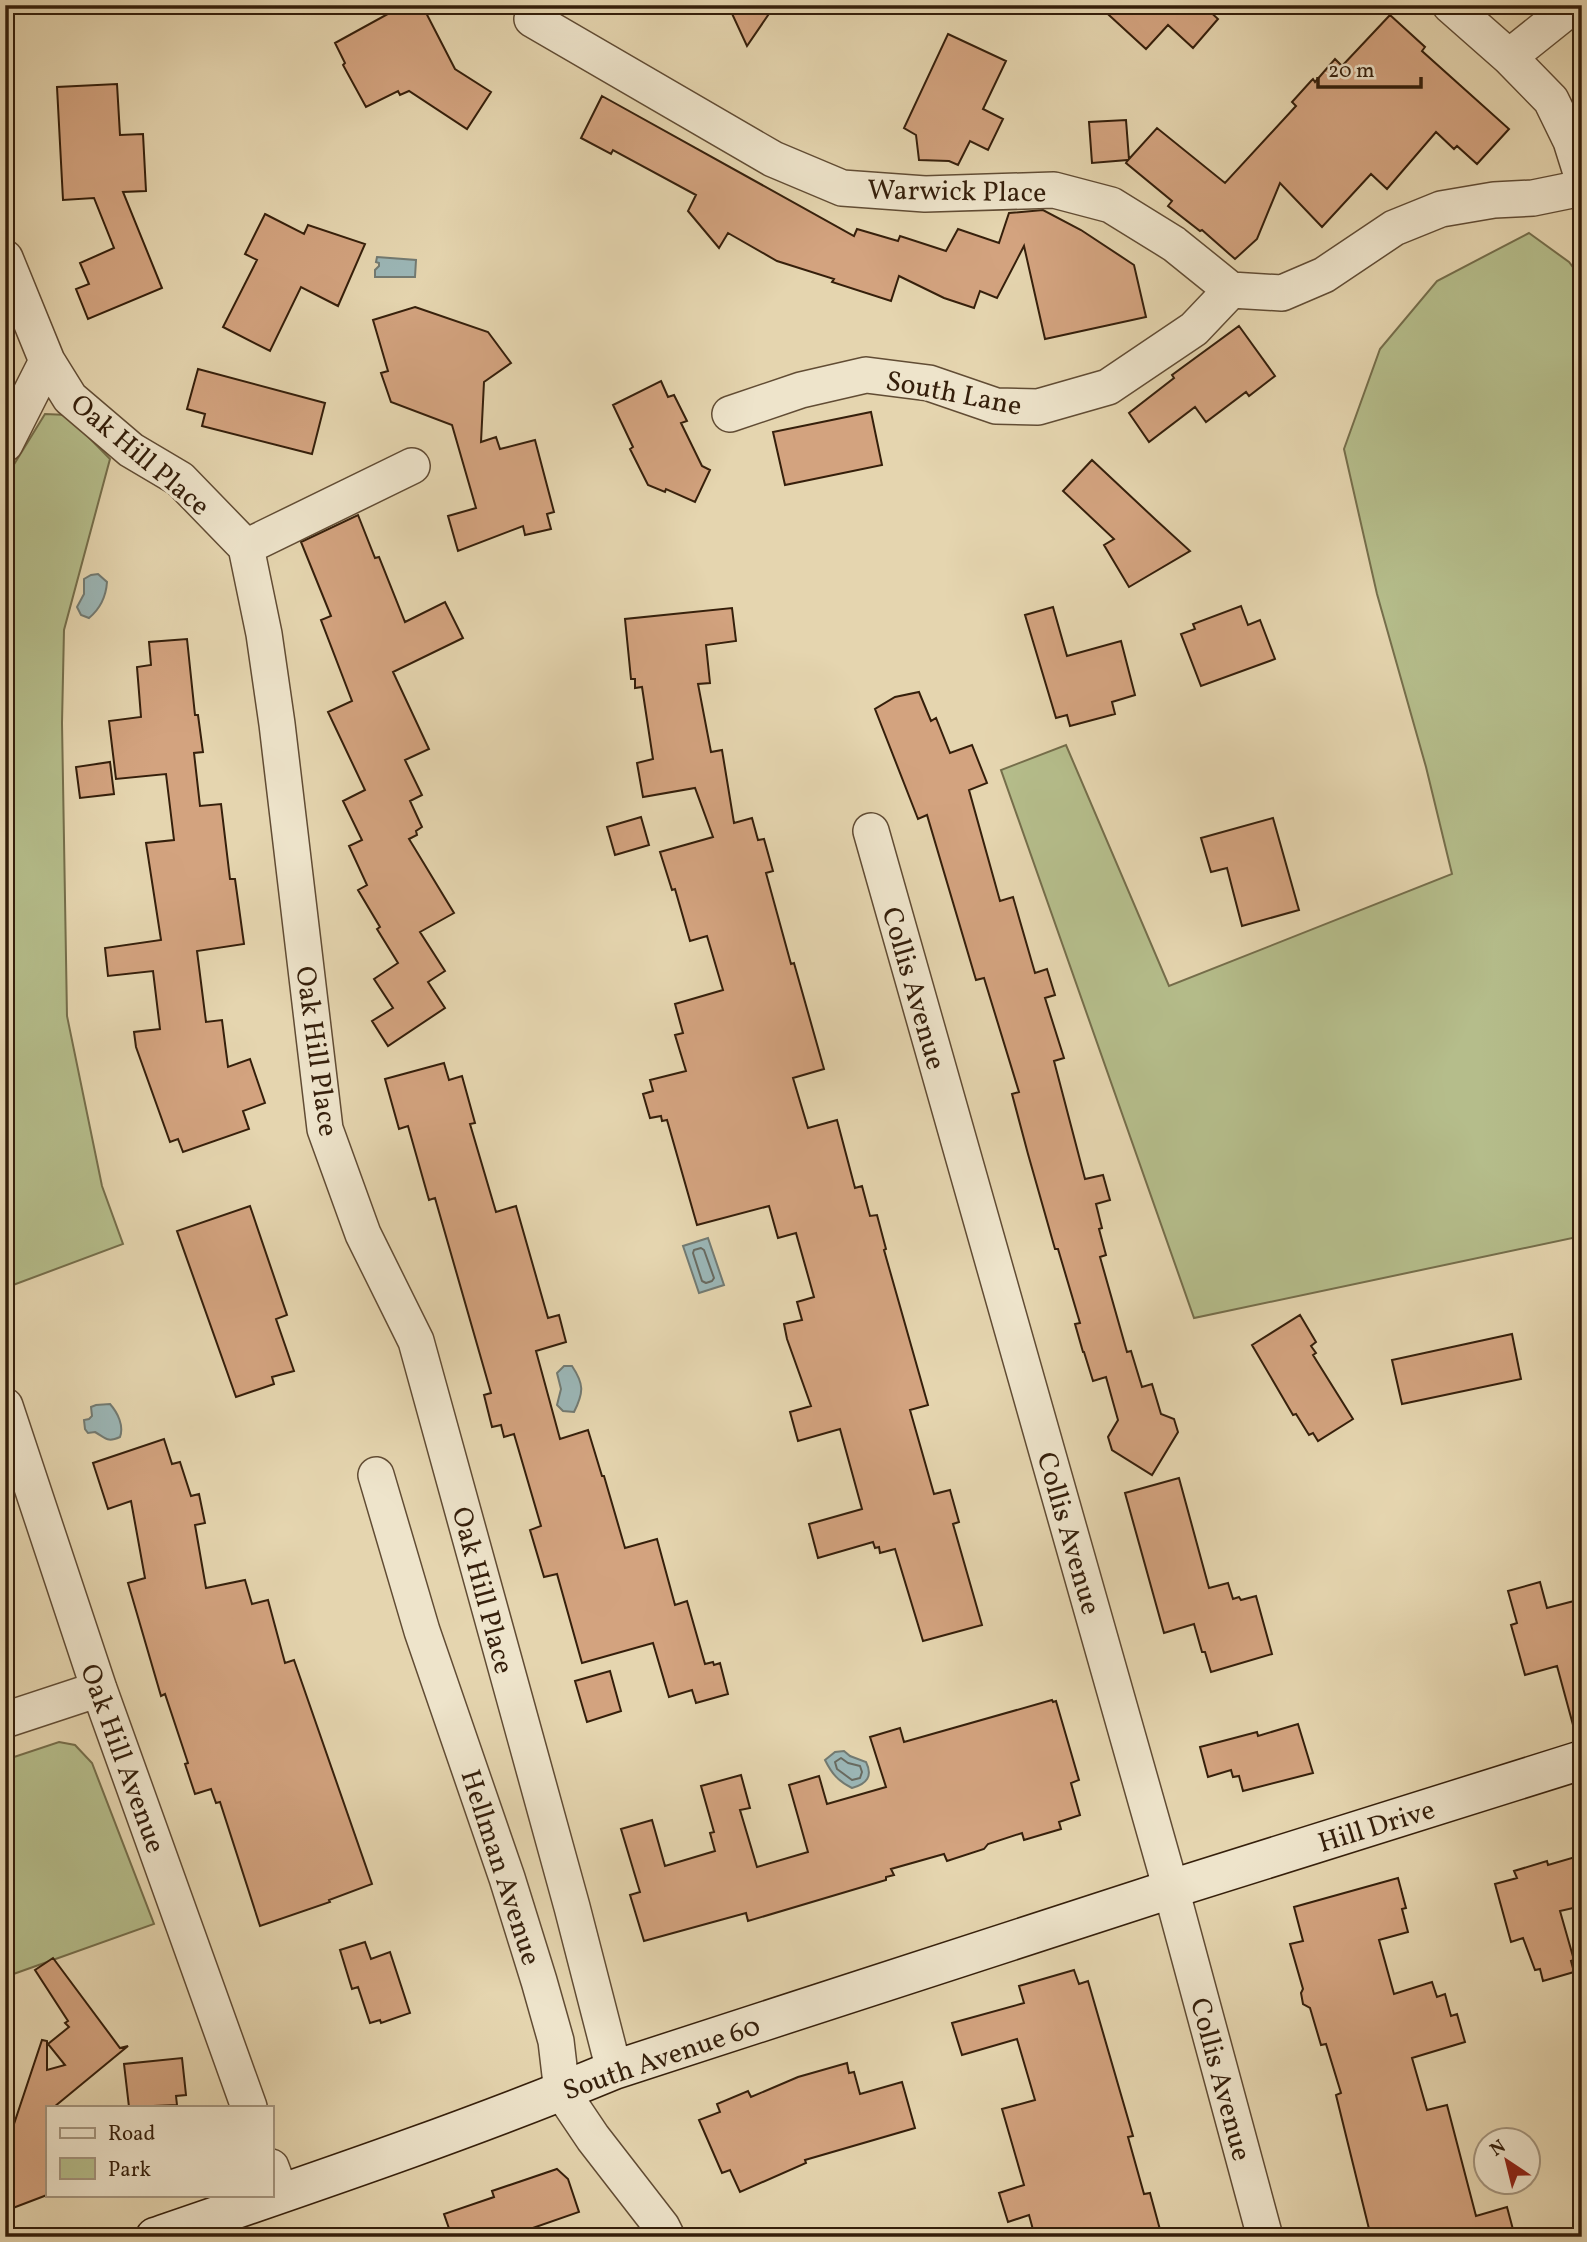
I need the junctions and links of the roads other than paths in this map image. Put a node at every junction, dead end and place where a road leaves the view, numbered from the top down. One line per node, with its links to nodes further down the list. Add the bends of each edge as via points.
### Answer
1 (1450, 5): 4 (street)
2 (1574, 5): 4 (street)
3 (532, 19): 8 (street, Warwick Place, via 773,159 842,188 926,194 1054,190 1111,205 1174,244)
4 (1509, 57): 5 (street, via 1551,100)
5 (1582, 176)
6 (1582, 188): 8 (street, via 1441,209 1394,228 1324,275 1282,293)
7 (5, 258): 9 (street, Oak Hill Place)
8 (1231, 290): 10 (street, South Lane, via 1194,329 1108,387 1038,407 996,406 929,383 866,375)
9 (47, 361): 11 (street); 13 (street, Oak Hill Place, via 70,398 131,450 180,479)
10 (730, 414)
11 (5, 444)
12 (412, 466): 13 (street)
13 (246, 547): 21 (street, Oak Hill Place, via 275,711 325,1129 363,1234 416,1341)
14 (871, 831): 20 (street, Collis Avenue)
15 (5, 1406): 17 (street, Oak Hill Avenue)
16 (376, 1475): 22 (street, Hellman Avenue, via 422,1631 532,1955 556,2042)
17 (99, 1689): 18 (street); 23 (street, Oak Hill Avenue)
18 (5, 1720)
19 (1582, 1760): 20 (street, Hill Drive)
20 (1171, 1889): 21 (street, South Avenue 60); 28 (street, Collis Avenue)
21 (614, 2070): 22 (street, South Avenue 60)
22 (562, 2092): 24 (street, South Avenue 60); 27 (street, Hellman Avenue)
23 (249, 2106)
24 (276, 2181)
25 (244, 2196): 26 (street, South Avenue 60)
26 (155, 2237)
27 (667, 2237)
28 (1265, 2237)

